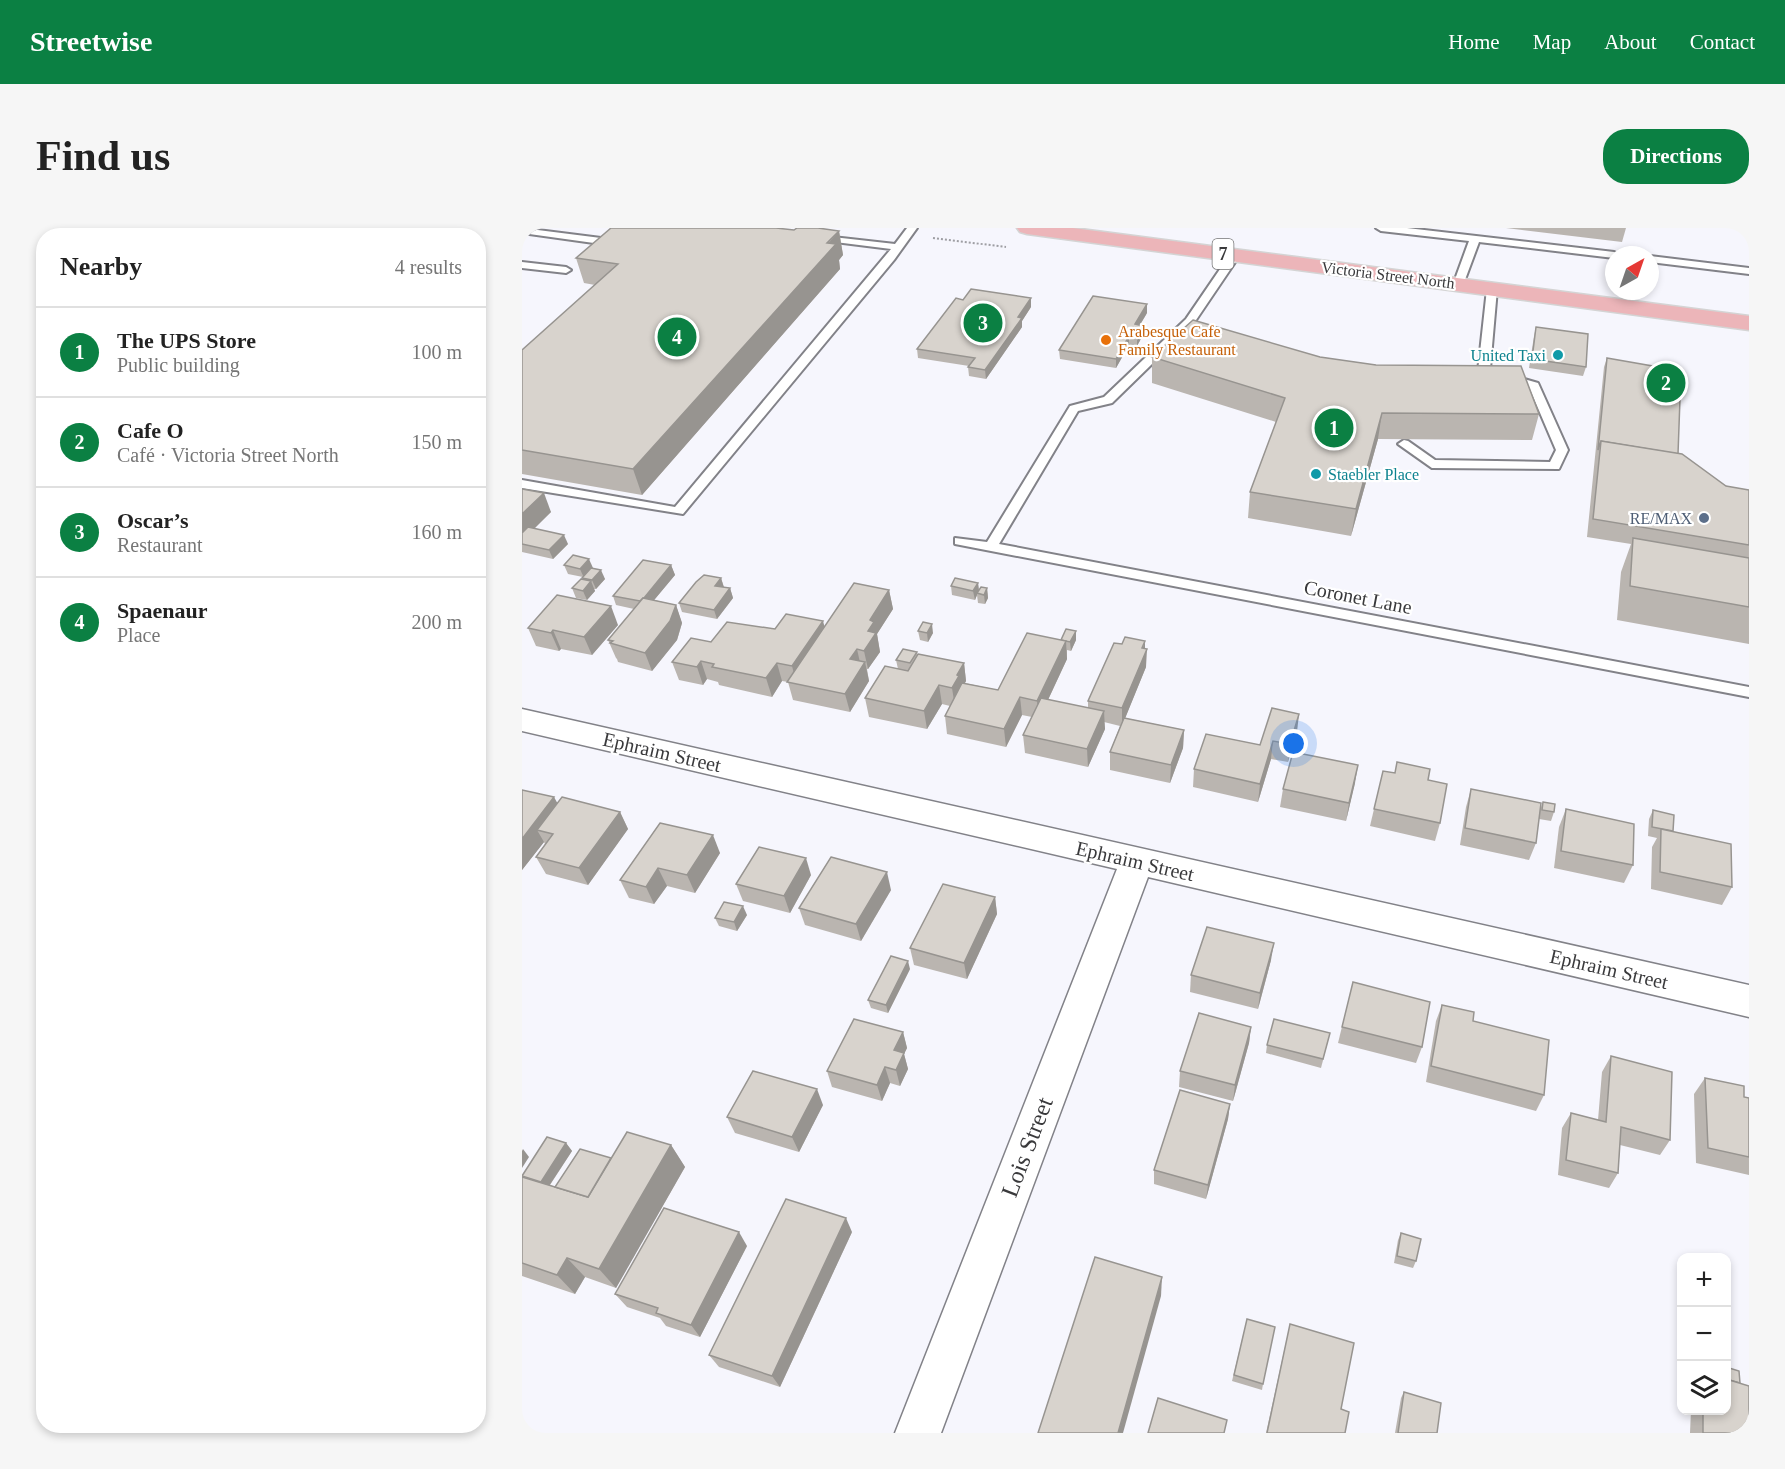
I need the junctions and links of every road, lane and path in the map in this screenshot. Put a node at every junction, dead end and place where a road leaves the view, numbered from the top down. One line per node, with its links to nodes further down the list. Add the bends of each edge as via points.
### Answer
1 (912, 228): 8 (lane)
2 (1029, 228): 10 (main road, Victoria Street North / 7)
3 (1381, 228): 6 (lane)
4 (522, 230): 7 (lane)
5 (809, 235): 8 (lane)
6 (1475, 239): 9 (lane); 15 (lane)
7 (601, 241)
8 (898, 247): 19 (lane, via 678,511)
9 (1605, 254)
10 (1235, 255): 15 (main road, Victoria Street North / 7); 21 (lane, via 1190,321 1108,400 1074,409)
11 (1659, 260): 14 (lane)
12 (522, 265): 13 (lane)
13 (566, 270)
14 (1749, 271)
15 (1458, 285): 16 (main road, Victoria Street North / 7)
16 (1492, 289): 17 (main road, Victoria Street North / 7); 18 (lane, via 1484,371 1534,385 1562,450 1555,466 1432,464)
17 (1749, 323)
18 (1404, 444)
19 (522, 484)
20 (960, 541): 21 (lane, Coronet Lane)
21 (991, 547): 22 (lane, Coronet Lane)
22 (1749, 692)
23 (522, 720): 24 (street, Ephraim Street)
24 (1137, 861): 25 (street, Ephraim Street); 26 (street, Lois Street)
25 (1749, 1001)
26 (918, 1433)

